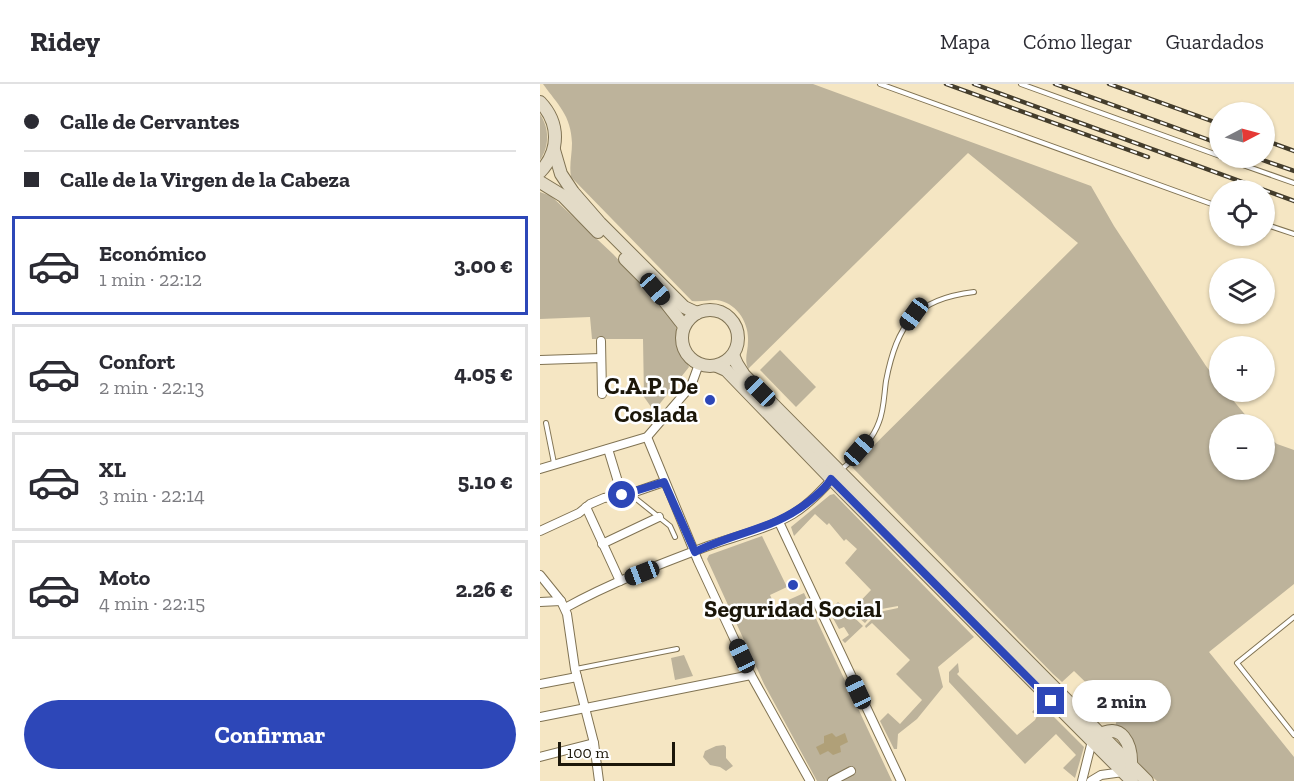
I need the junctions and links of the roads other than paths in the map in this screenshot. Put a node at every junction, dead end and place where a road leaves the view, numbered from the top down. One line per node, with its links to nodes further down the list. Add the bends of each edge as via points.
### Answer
1 (880, 84): 10 (lane)
2 (1021, 84): 5 (lane)
3 (540, 102): 4 (main road, via 554,122)
4 (554, 150): 7 (main road); 14 (main road, via 561,174 600,223 684,306)
5 (1209, 153)
6 (1252, 168): 9 (lane)
7 (540, 172)
8 (540, 183): 15 (main road, via 563,196 655,289)
9 (1294, 183)
10 (1209, 203)
11 (1275, 228): 12 (lane)
12 (1294, 234)
13 (974, 292): 28 (lane, via 936,300 914,314 896,345 880,421)
14 (697, 312): 15 (main road); 17 (main road, via 710,309 729,316 739,335)
15 (684, 326): 20 (main road, via 684,349)
16 (601, 341): 18 (street)
17 (733, 355): 21 (main road); 28 (main road, via 744,375)
18 (601, 358): 19 (street); 22 (street)
19 (540, 360)
20 (699, 364): 21 (main road); 24 (street, via 691,386)
21 (717, 366): 28 (main road, via 726,370)
22 (602, 394)
23 (546, 423): 26 (lane)
24 (647, 437): 25 (street); 29 (street)
25 (608, 449): 26 (street); 30 (street)
26 (555, 465): 27 (street)
27 (540, 469)
28 (835, 475): 33 (street, via 827,487); 50 (main road)
29 (664, 482): 30 (street); 37 (street)
30 (626, 494): 31 (street); 32 (lane)
31 (586, 507): 34 (street); 36 (street)
32 (659, 518): 35 (lane, via 670,526); 36 (street)
33 (779, 522): 37 (street); 58 (street)
34 (540, 531)
35 (675, 537)
36 (602, 544): 39 (street)
37 (695, 552): 39 (street); 45 (street)
38 (540, 575): 41 (street)
39 (620, 581): 41 (street)
40 (540, 602): 41 (street)
41 (563, 604): 44 (street)
42 (1294, 617): 49 (lane, via 1237,663)
43 (677, 649): 44 (lane)
44 (576, 673): 46 (street); 47 (street)
45 (751, 675): 47 (street); 56 (street)
46 (540, 684)
47 (586, 708): 48 (street); 51 (street)
48 (540, 717)
49 (1294, 735)
50 (1096, 738): 54 (main road); 59 (street)
51 (594, 743): 52 (street); 55 (street)
52 (540, 757)
53 (851, 771): 57 (street)
54 (1129, 773): 60 (street, via 1101,775); 61 (main road)
55 (599, 781)
56 (810, 781)
57 (832, 781)
58 (901, 781)
59 (1082, 781)
60 (1091, 781)
61 (1147, 781)

